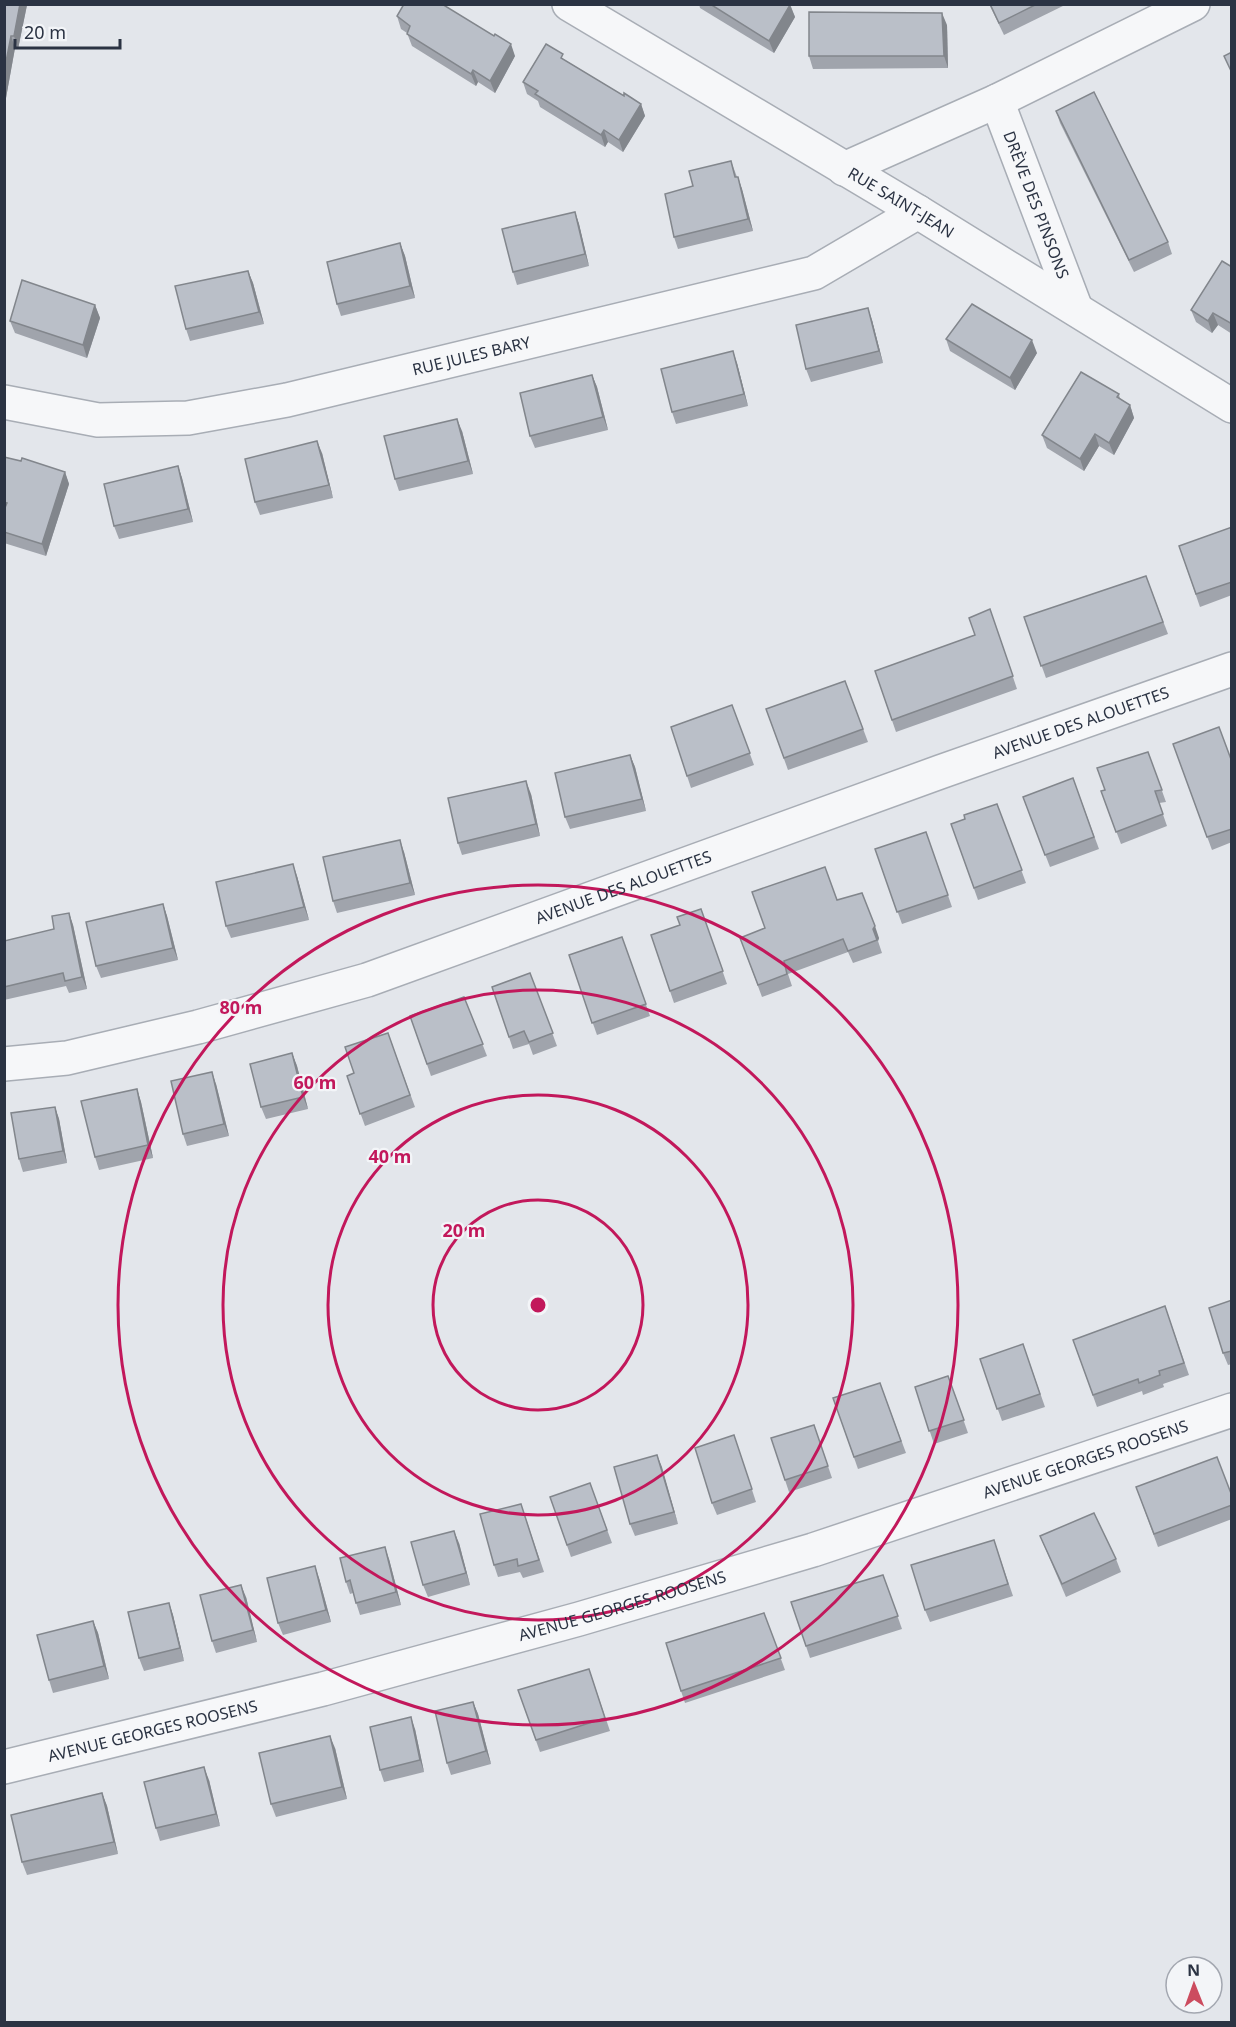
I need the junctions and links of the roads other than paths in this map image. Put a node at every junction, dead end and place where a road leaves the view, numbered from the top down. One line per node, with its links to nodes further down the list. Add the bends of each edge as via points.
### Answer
1 (569, 4): 4 (street, RUE SAINT-JEAN)
2 (1193, 4): 3 (street)
3 (996, 100): 4 (street); 6 (street, DRÈVE DES PINSONS)
4 (844, 169): 5 (street, RUE SAINT-JEAN)
5 (918, 212): 6 (street, RUE SAINT-JEAN); 7 (street, RUE JULES BARY, via 814,273 287,400 188,418 98,420)
6 (1076, 309): 8 (street, RUE SAINT-JEAN)
7 (4, 402)
8 (1232, 406)
9 (1232, 669): 10 (street, AVENUE DES ALOUETTES, via 367,981 67,1058)
10 (4, 1064)
11 (1232, 1410): 12 (street, AVENUE GEORGES ROOSENS, via 813,1550 590,1616 323,1689)
12 (4, 1767)

